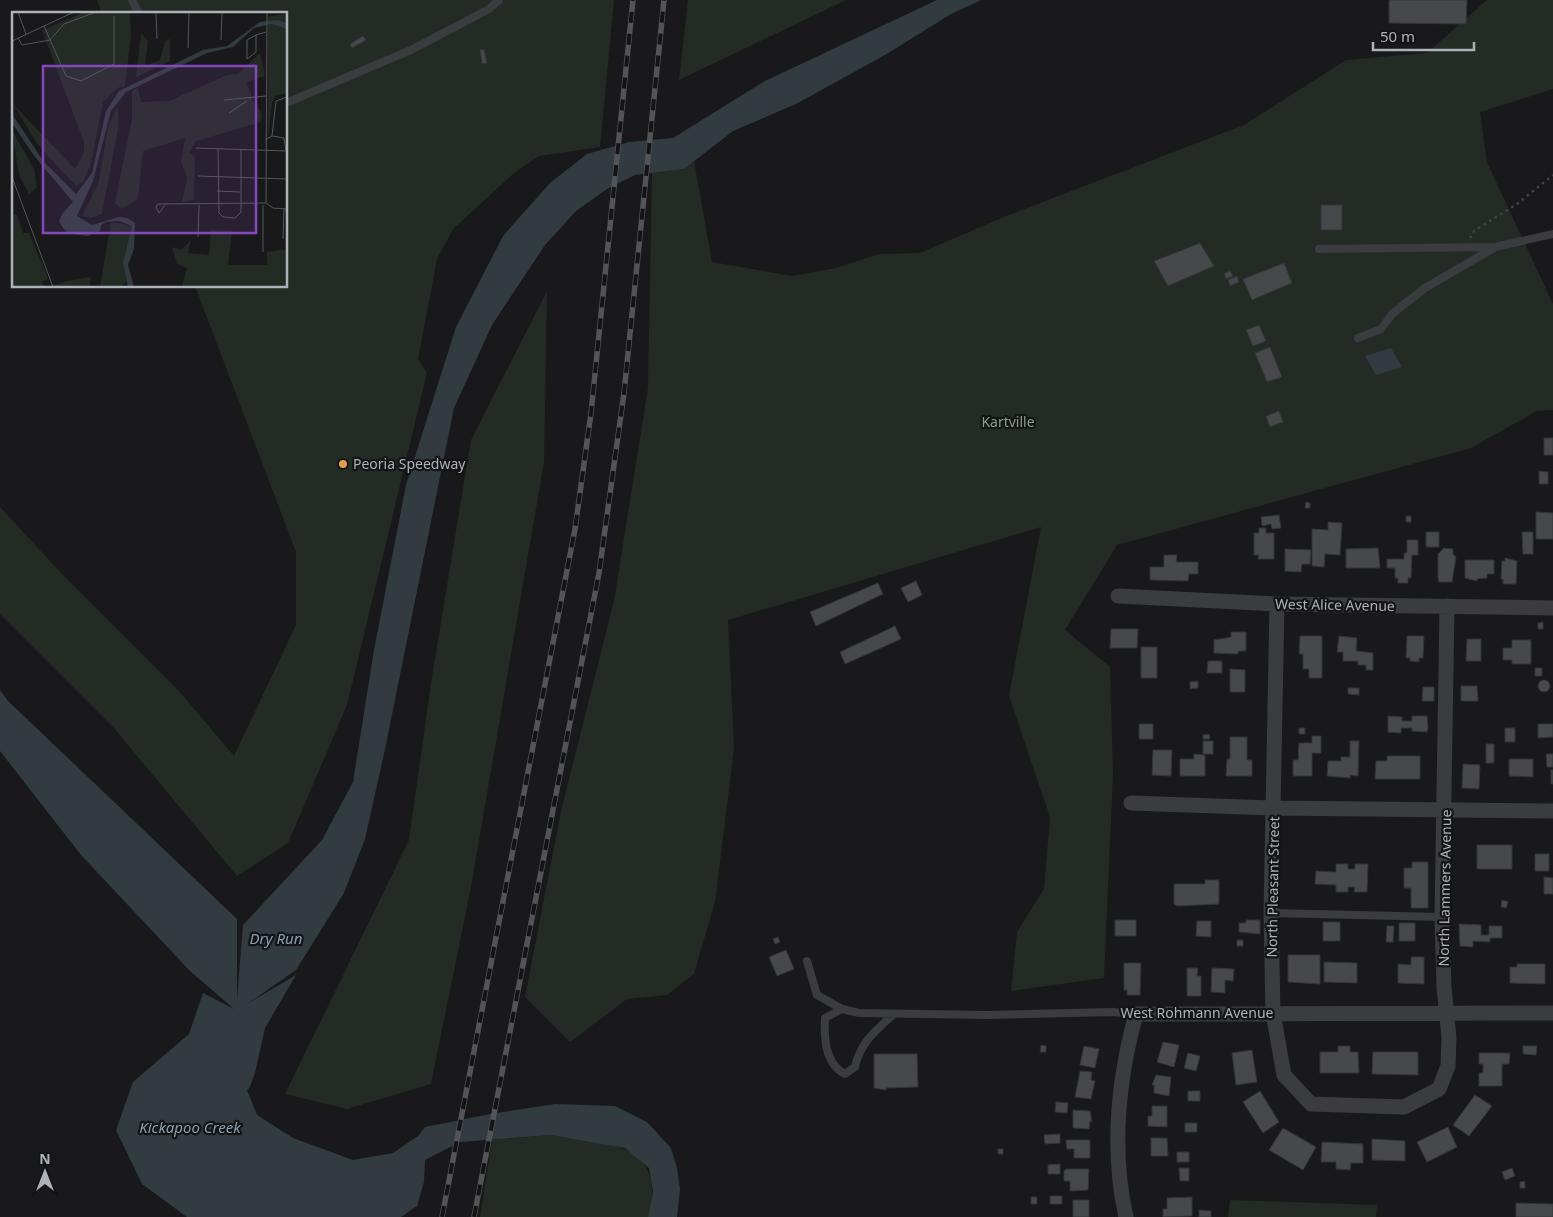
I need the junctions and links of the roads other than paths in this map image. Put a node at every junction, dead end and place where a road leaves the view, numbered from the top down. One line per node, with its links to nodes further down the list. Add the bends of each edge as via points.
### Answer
1 (132, 0): 3 (lane)
2 (499, 0): 4 (lane, via 489,9 411,50)
3 (137, 12)
4 (288, 103)
5 (1553, 234): 6 (lane)
6 (1495, 247): 7 (lane); 8 (lane, via 1425,288 1392,314 1381,329)
7 (1320, 249)
8 (1358, 338)
9 (1118, 596): 10 (street, West Alice Avenue)
10 (1277, 604): 11 (street, West Alice Avenue); 14 (street, North Pleasant Street)
11 (1447, 606): 12 (street, West Alice Avenue); 15 (street, North Lammers Avenue)
12 (1553, 608)
13 (1131, 803): 14 (street)
14 (1274, 808): 15 (street); 17 (street, North Pleasant Street)
15 (1446, 809): 16 (street); 18 (street, North Lammers Avenue)
16 (1553, 812)
17 (1271, 912): 18 (lane); 21 (street, North Pleasant Street)
18 (1442, 917): 22 (street, North Lammers Avenue)
19 (807, 961): 20 (lane, West Rohmann Avenue, via 818,995)
20 (842, 1009): 25 (lane, West Rohmann Avenue); 25 (lane, via 825,1018 824,1033 828,1054 836,1070 845,1074 855,1067 868,1037)
21 (1273, 1013): 22 (street, West Rohmann Avenue); 23 (street, West Rohmann Avenue); 26 (street, North Pleasant Street, via 1284,1075 1311,1104)
22 (1447, 1013): 24 (street, West Rohmann Avenue); 26 (street, North Lammers Avenue, via 1450,1038 1448,1066 1439,1089 1404,1108)
23 (1136, 1014): 25 (lane, West Rohmann Avenue); 27 (street, via 1120,1091 1118,1155)
24 (1553, 1014)
25 (893, 1015)
26 (1364, 1107)
27 (1126, 1217)

